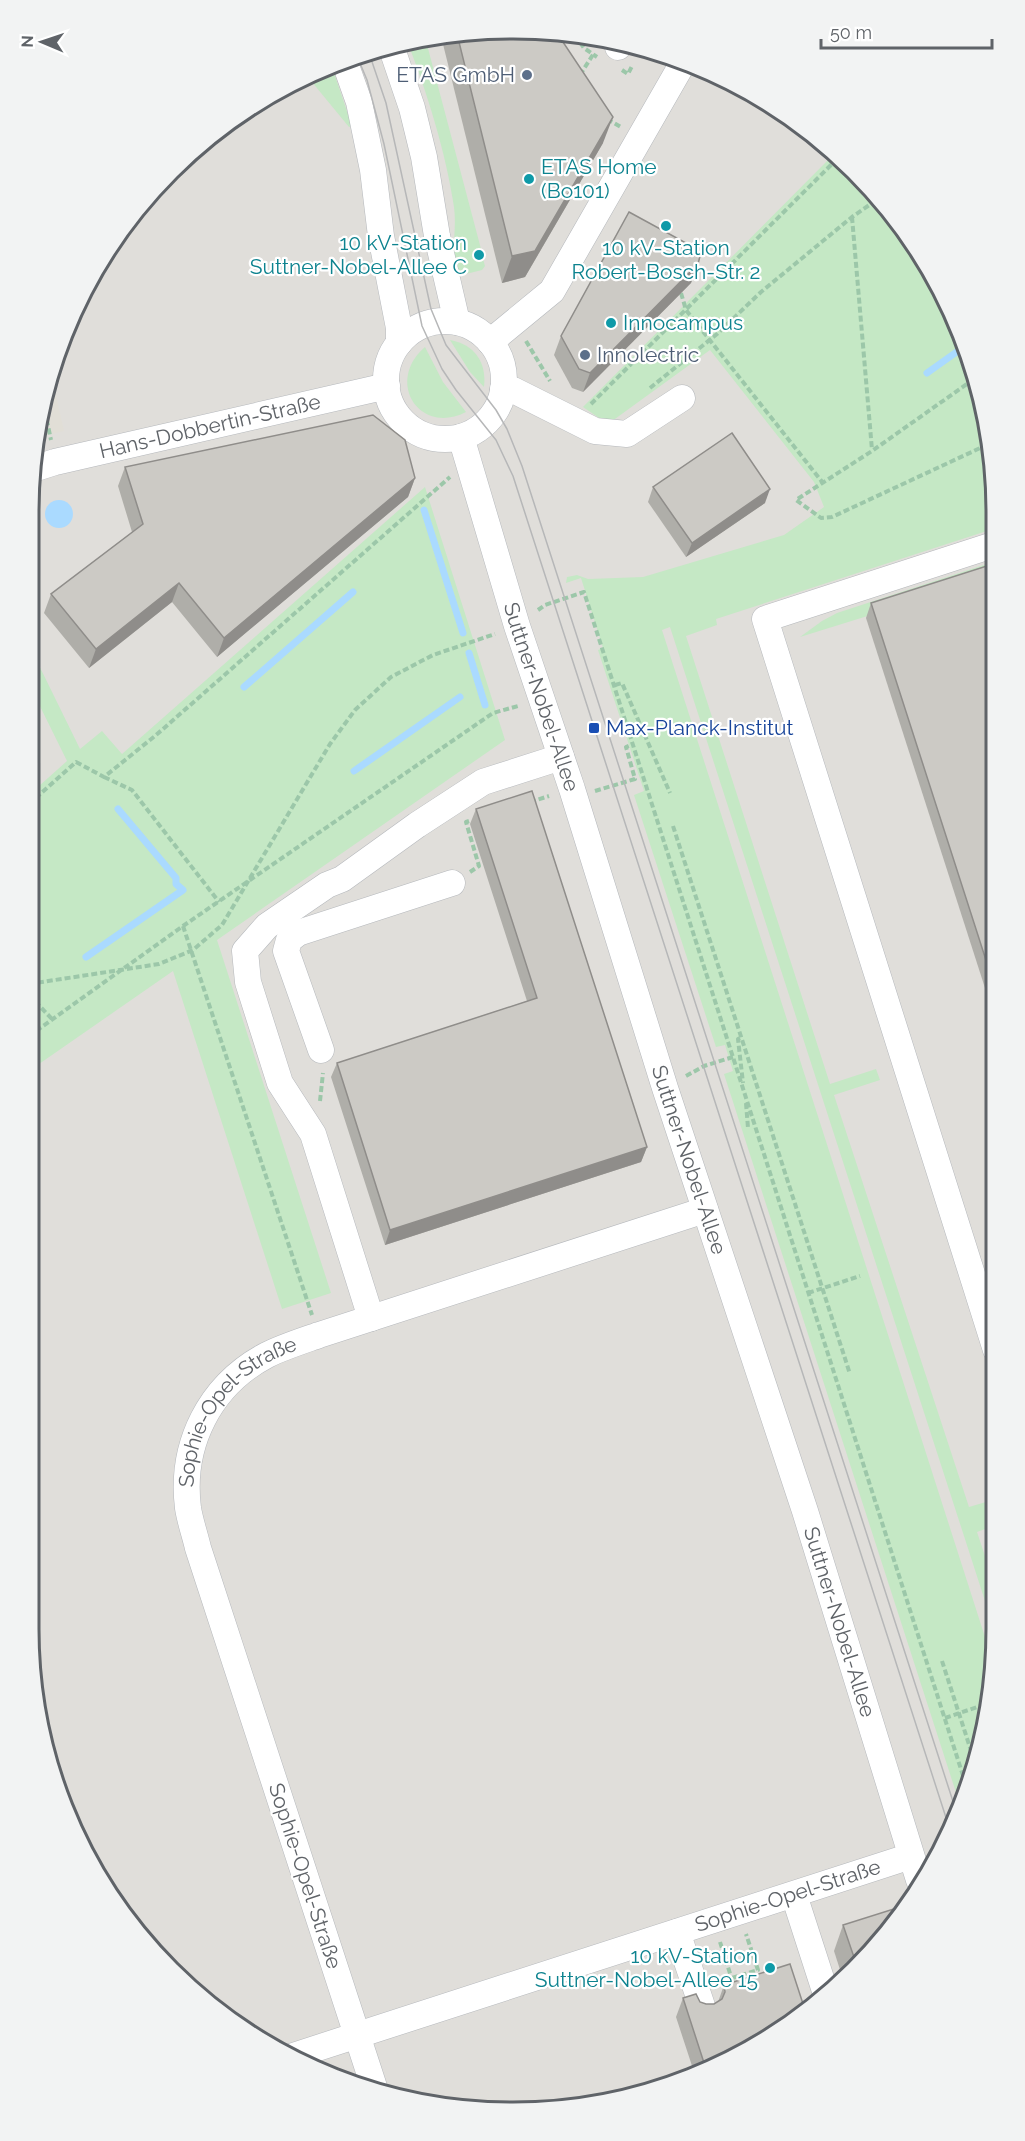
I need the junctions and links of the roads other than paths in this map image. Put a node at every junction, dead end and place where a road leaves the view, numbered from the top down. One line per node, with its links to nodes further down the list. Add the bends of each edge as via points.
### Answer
1 (394, 54): 4 (street, via 424,157)
2 (347, 69): 6 (street, via 374,170)
3 (679, 69): 5 (street, via 552,291)
4 (457, 322): 5 (street, via 473,328); 6 (street, via 430,323)
5 (490, 342): 8 (street, via 503,370)
6 (399, 343): 7 (street, via 388,363)
7 (387, 386): 10 (street, via 398,416 409,427 437,439); 11 (street, Hans-Dobbertin-Straße)
8 (503, 389): 9 (street, via 513,390 595,431 627,434); 10 (street, via 496,410 484,424)
9 (682, 398)
10 (461, 437): 13 (street, Suttner-Nobel-Allee)
11 (44, 466)
12 (986, 547): 20 (street, via 765,618)
13 (561, 757): 14 (street, via 483,782); 18 (street, Suttner-Nobel-Allee)
14 (342, 879): 16 (street); 19 (street, via 267,926 245,951 248,982 280,1083 313,1134)
15 (452, 884): 16 (street)
16 (354, 915): 17 (street, via 297,933 289,940 286,951)
17 (321, 1050)
18 (705, 1210): 19 (street, Sophie-Opel-Straße); 21 (street, Suttner-Nobel-Allee, via 832,1597)
19 (371, 1318): 26 (street, Sophie-Opel-Straße, via 267,1355 229,1382 202,1417 188,1460 188,1508 198,1548)
20 (986, 1318)
21 (915, 1868): 22 (street, Sophie-Opel-Straße)
22 (794, 1895): 23 (street, Sophie-Opel-Straße); 24 (street)
23 (677, 1932): 25 (street); 26 (street, Sophie-Opel-Straße)
24 (823, 1985)
25 (703, 2009)
26 (356, 2035): 27 (street, Sophie-Opel-Straße); 28 (street)
27 (303, 2053)
28 (372, 2081)

